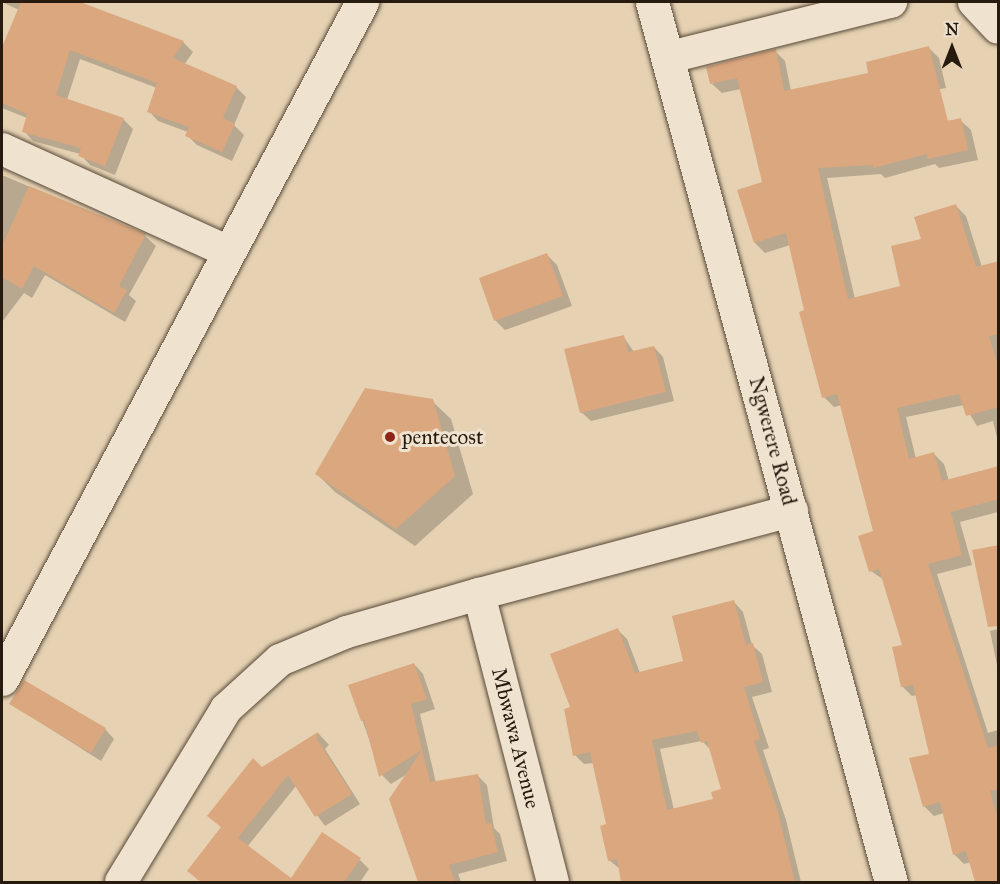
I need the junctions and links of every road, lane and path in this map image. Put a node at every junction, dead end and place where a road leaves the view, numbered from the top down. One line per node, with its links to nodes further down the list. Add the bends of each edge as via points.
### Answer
1 (362, 2): 8 (street)
2 (652, 2): 6 (street, Ngwerere Road)
3 (891, 2): 6 (street)
4 (974, 2): 5 (street)
5 (999, 28)
6 (670, 57): 9 (street, Ngwerere Road)
7 (2, 149): 8 (street)
8 (229, 252): 11 (street)
9 (792, 511): 10 (street); 14 (street, Ngwerere Road)
10 (479, 594): 12 (street, via 347,632 280,660 226,709); 13 (street, Mbwawa Avenue)
11 (2, 679)
12 (121, 882)
13 (553, 882)
14 (891, 882)

